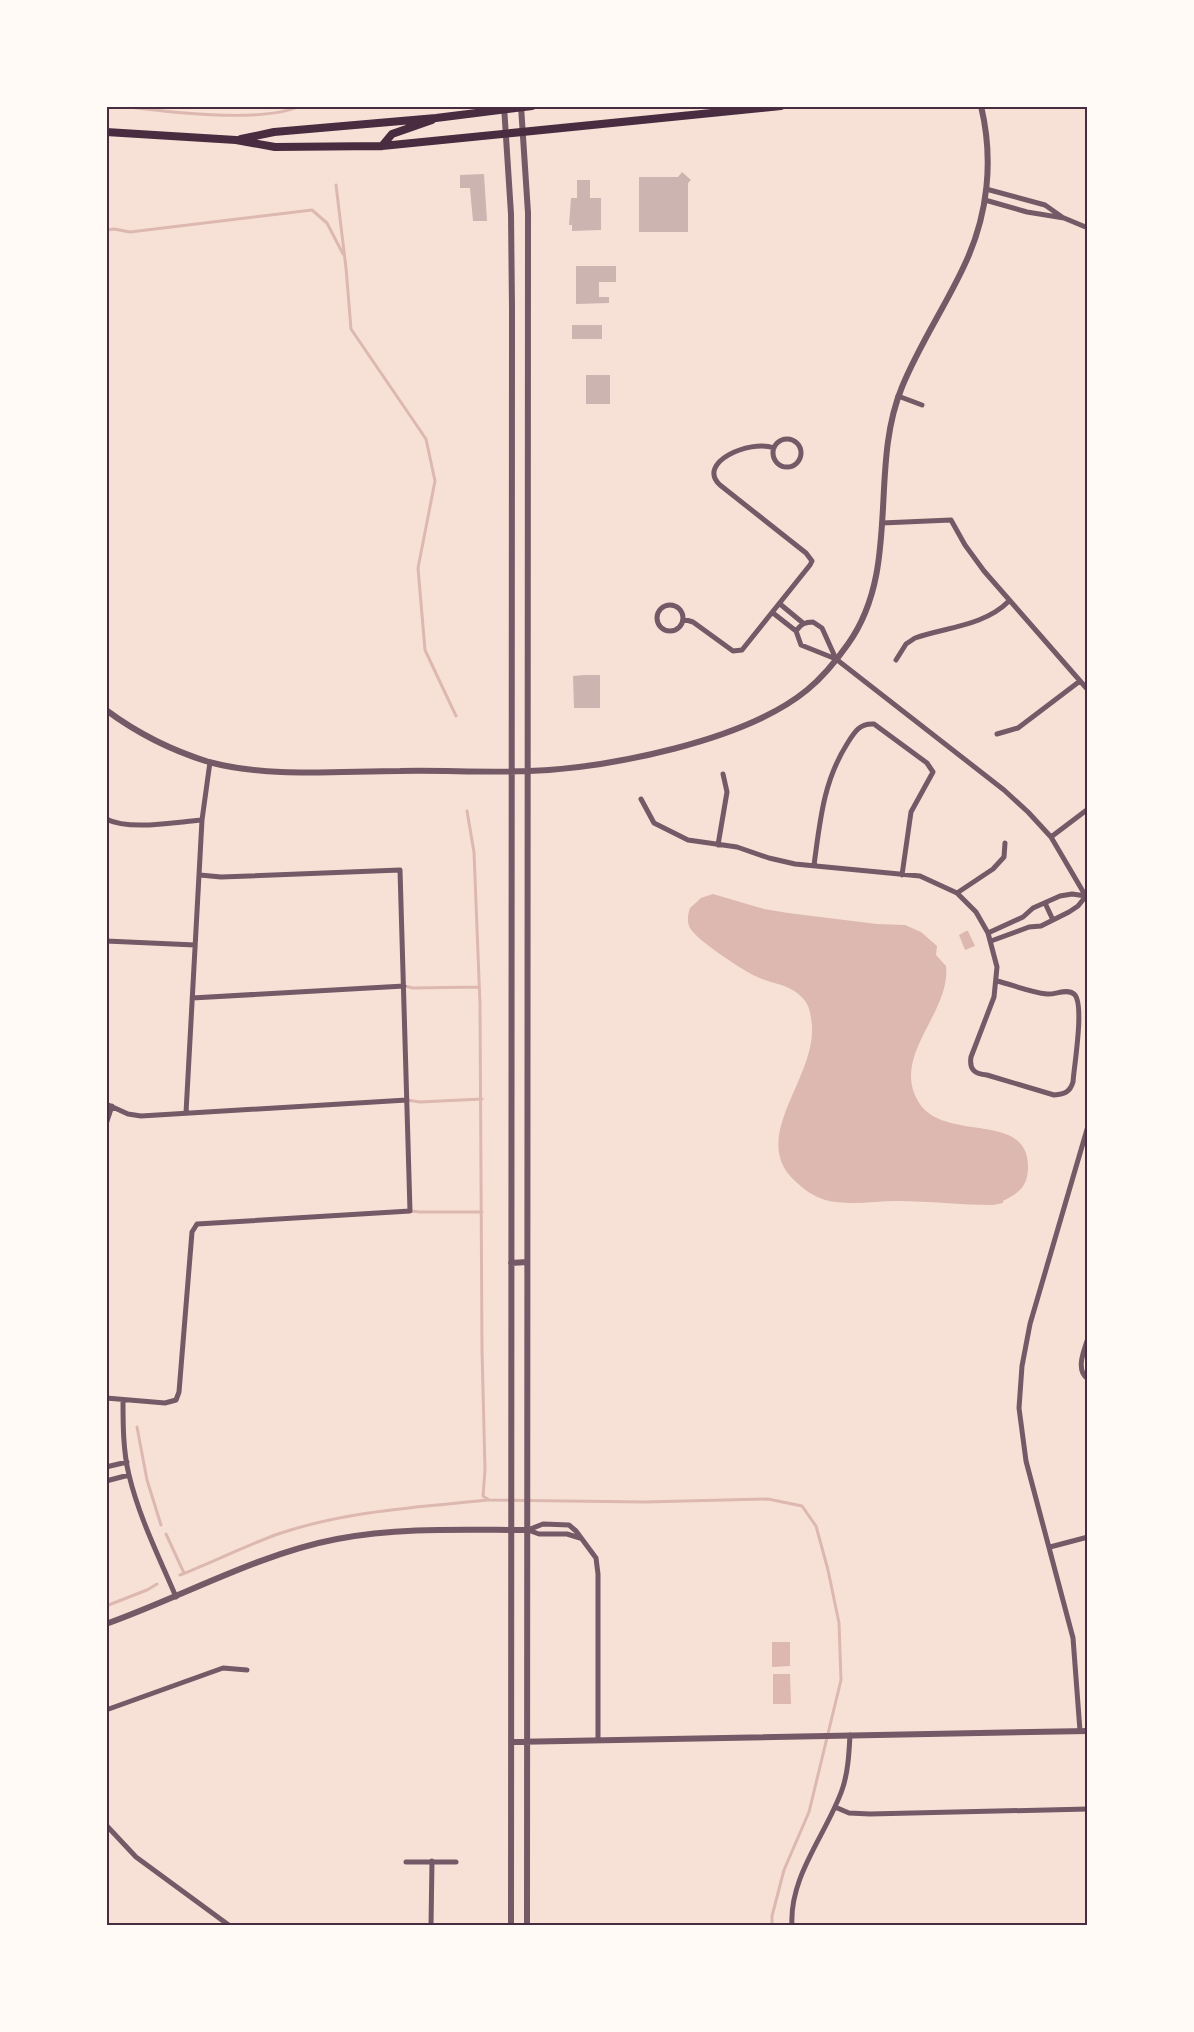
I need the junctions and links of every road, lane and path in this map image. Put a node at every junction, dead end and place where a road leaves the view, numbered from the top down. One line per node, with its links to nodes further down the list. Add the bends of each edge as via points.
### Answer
1 (532, 106): 4 (main road)
2 (781, 106): 8 (main road)
3 (981, 106): 12 (street, via 988,148)
4 (521, 107): 5 (main road); 8 (street)
5 (504, 108): 6 (main road); 9 (street)
6 (436, 118): 10 (main road, via 274,132); 11 (main road, via 392,134)
7 (106, 132): 10 (main road)
8 (523, 133): 9 (main road); 34 (street, via 528,213)
9 (507, 135): 11 (main road); 33 (street, via 512,309)
10 (236, 140): 11 (main road, via 275,147)
11 (382, 146)
12 (986, 189): 13 (street); 14 (street, via 1046,205)
13 (985, 200): 14 (street, via 1027,213); 16 (street, via 965,265)
14 (1064, 218): 15 (street)
15 (1088, 228)
16 (898, 396): 17 (street); 19 (street, via 892,415)
17 (922, 405)
18 (774, 448): 18 (street, via 774,458 783,467 797,464 801,456 797,443 789,439); 21 (street, via 765,445 734,451 714,474 717,483 812,561)
19 (882, 523): 20 (street, via 951,520 965,545); 26 (street, via 881,552 871,595 860,626)
20 (1009, 601): 27 (street, via 982,620 915,638); 28 (street)
21 (780, 604): 22 (street); 24 (street)
22 (773, 613): 23 (street, via 738,652 693,622); 25 (street)
23 (683, 620): 23 (street, via 681,611 671,604 660,609 656,617 658,626 666,631 675,630)
24 (803, 623): 25 (street); 26 (street, via 813,622 822,627)
25 (796, 631): 26 (street, via 805,648)
26 (836, 659): 34 (street, via 806,691 760,718 692,743 593,766); 40 (street, via 1004,790)
27 (896, 660)
28 (1080, 681): 29 (street); 31 (street, via 1018,728)
29 (1088, 690)
30 (106, 710): 32 (street, via 162,743)
31 (997, 734)
32 (210, 762): 33 (street, via 286,771); 39 (street)
33 (512, 771): 34 (street); 63 (street)
34 (528, 771): 62 (street)
35 (723, 774): 42 (street, via 727,792)
36 (641, 799): 42 (street, via 654,823 688,840)
37 (1088, 809): 40 (street)
38 (106, 819): 39 (street, via 120,824)
39 (202, 820): 45 (street)
40 (1050, 837): 47 (street)
41 (1005, 843): 46 (street, via 1004,857 993,869)
42 (718, 845): 43 (street)
43 (814, 865): 44 (street); 44 (street, via 830,776 852,736 866,723 883,730 927,763 933,772 911,812)
44 (902, 874): 46 (street, via 920,876)
45 (200, 875): 53 (street); 55 (street, via 221,878 400,870)
46 (957, 893): 50 (street, via 976,912)
47 (1087, 897): 48 (street, via 1072,894); 49 (street)
48 (1045, 903): 49 (street); 50 (street)
49 (1053, 920): 52 (street)
50 (988, 933): 52 (street)
51 (106, 941): 53 (street)
52 (991, 941): 54 (street)
53 (195, 945): 56 (street)
54 (997, 981): 54 (street, via 1048,994 1075,995 1079,1015 1073,1082 1064,1094 1054,1095 972,1070 971,1057)
55 (404, 986): 56 (street); 57 (street)
56 (192, 998): 59 (street)
57 (407, 1100): 59 (street); 67 (street, via 410,1211 197,1224 192,1232 176,1400)
58 (109, 1105): 59 (street, via 141,1116); 60 (street)
59 (186, 1113)
60 (106, 1124)
61 (1088, 1126): 78 (street, via 1030,1324 1020,1384 1023,1447)
62 (527, 1262): 63 (street); 74 (street)
63 (511, 1263): 73 (street)
64 (1088, 1338): 65 (street, via 1081,1370)
65 (1088, 1380)
66 (106, 1398): 67 (street)
67 (123, 1400): 68 (street)
68 (127, 1462): 69 (street); 70 (street)
69 (106, 1467)
70 (129, 1475): 71 (street); 79 (street)
71 (106, 1480)
72 (561, 1524): 74 (street, via 543,1524); 75 (street); 77 (street, via 569,1525)
73 (512, 1530): 74 (street); 79 (street, via 413,1531 337,1539 272,1557); 86 (street)
74 (528, 1530): 75 (street); 87 (street)
75 (561, 1533): 77 (street)
76 (1088, 1537): 78 (street)
77 (580, 1538): 85 (street, via 597,1564)
78 (1050, 1547): 83 (street, via 1073,1638)
79 (176, 1597): 80 (street)
80 (106, 1624)
81 (247, 1670): 82 (street, via 223,1668)
82 (106, 1710)
83 (1084, 1731): 84 (street)
84 (850, 1735): 85 (street); 88 (street, via 845,1779)
85 (598, 1740): 87 (street)
86 (511, 1742): 87 (street); 96 (street)
87 (527, 1742): 97 (street)
88 (835, 1807): 89 (street, via 849,1813 870,1814); 98 (street, via 804,1868 791,1912)
89 (1088, 1809)
90 (106, 1825): 94 (street, via 136,1857)
91 (406, 1862): 92 (street)
92 (432, 1862): 93 (street); 95 (street)
93 (456, 1862)
94 (226, 1924)
95 (431, 1926)
96 (511, 1926)
97 (526, 1926)
98 (792, 1926)

